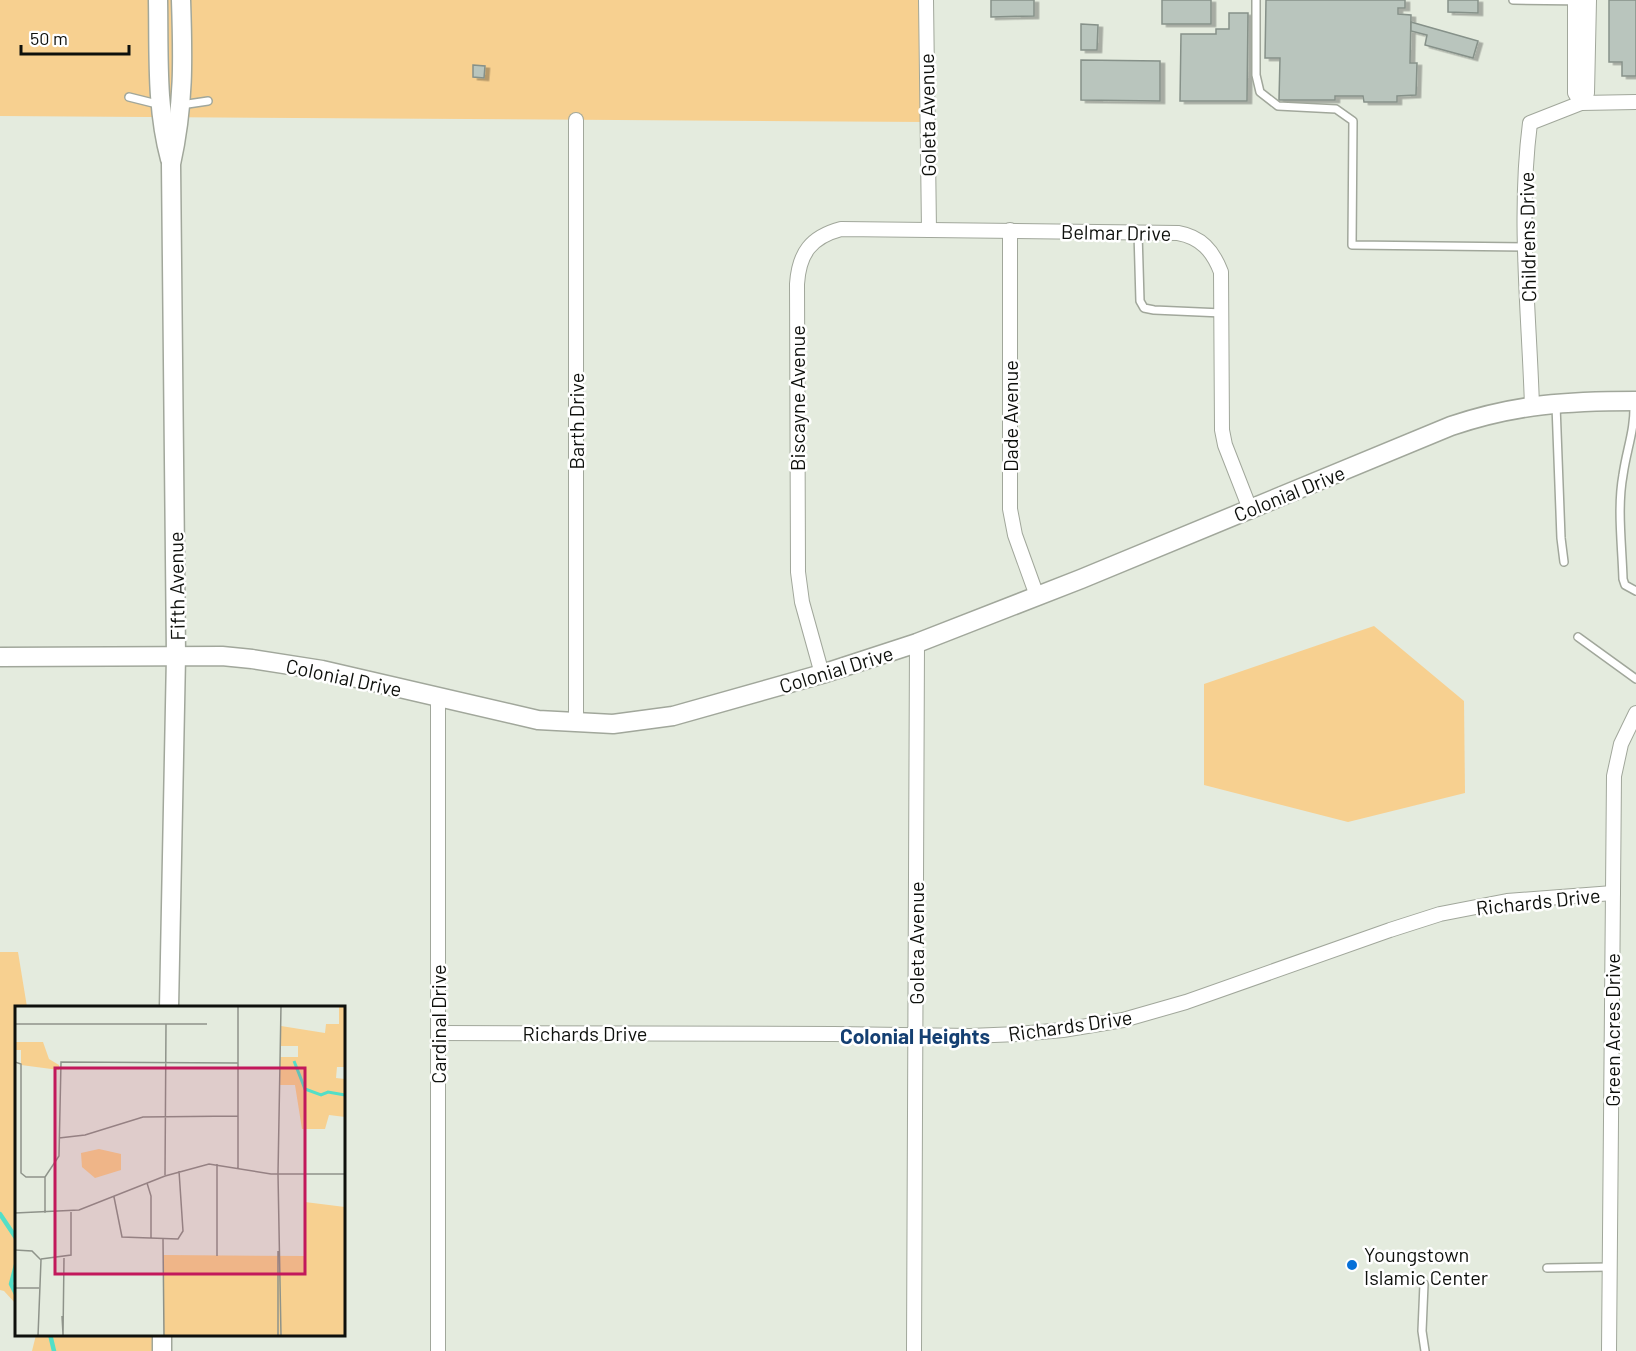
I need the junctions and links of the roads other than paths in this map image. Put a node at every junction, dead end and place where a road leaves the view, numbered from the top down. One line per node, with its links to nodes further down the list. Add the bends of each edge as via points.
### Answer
1 (158, 0): 12 (street, Fifth Avenue)
2 (182, 0): 13 (street, Fifth Avenue)
3 (926, 0): 16 (street, Goleta Avenue)
4 (1256, 0): 19 (lane, via 1256,75 1260,92 1278,106 1336,110 1353,122 1352,245)
5 (1513, 0): 6 (lane)
6 (1575, 0): 7 (lane); 11 (street, via 1575,93)
7 (1588, 0): 11 (street, via 1587,93)
8 (129, 97): 12 (lane)
9 (208, 101): 13 (lane)
10 (1636, 102): 11 (street)
11 (1581, 103): 19 (street, Childrens Drive, via 1530,123 1526,153)
12 (161, 105): 13 (lane); 15 (street, Fifth Avenue)
13 (181, 105): 15 (street, Fifth Avenue)
14 (576, 120): 36 (street, Barth Drive)
15 (171, 164): 30 (street, Fifth Avenue)
16 (929, 230): 17 (street, Belmar Drive); 32 (street, Biscayne Avenue, via 829,232 808,248 798,271 798,572)
17 (1010, 230): 18 (street, Belmar Drive); 27 (street, Dade Avenue, via 1010,509)
18 (1138, 232): 20 (street, Belmar Drive, via 1187,234 1208,248 1221,272); 20 (lane, via 1140,301 1144,308)
19 (1526, 248): 23 (street, Childrens Drive)
20 (1222, 313): 24 (street, Belmar Drive, via 1222,430)
21 (1635, 401): 22 (street, Colonial Drive); 26 (lane, via 1621,500 1623,579 1625,585)
22 (1556, 403): 23 (street, Colonial Drive); 25 (lane)
23 (1532, 406): 24 (street, Colonial Drive, via 1451,426)
24 (1250, 509): 27 (street, Colonial Drive)
25 (1564, 562)
26 (1636, 591)
27 (1037, 596): 29 (street, Colonial Drive)
28 (1578, 637): 33 (lane)
29 (917, 643): 32 (street, Colonial Drive); 40 (street, Goleta Avenue)
30 (176, 656): 31 (street, Colonial Drive); 34 (street, Colonial Drive, via 252,659 322,670); 38 (street, Fifth Avenue)
31 (0, 657)
32 (822, 674): 36 (street, Colonial Drive, via 673,716 613,724)
33 (1636, 679)
34 (438, 698): 36 (street, Colonial Drive, via 525,718); 39 (street, Cardinal Drive)
35 (1636, 713): 37 (street, Green Acres Drive, via 1621,744 1614,776)
36 (576, 722)
37 (1613, 893): 40 (street, Richards Drive, via 1507,901 1440,914 1123,1020 1018,1034); 41 (street, Green Acres Drive)
38 (169, 1006)
39 (438, 1033): 40 (street, Richards Drive); 44 (street, Cardinal Drive)
40 (916, 1035): 45 (street, Goleta Avenue)
41 (1610, 1267): 42 (lane); 47 (street, Green Acres Drive)
42 (1546, 1268)
43 (1424, 1284): 46 (lane)
44 (438, 1351)
45 (914, 1351)
46 (1425, 1351)
47 (1609, 1351)

